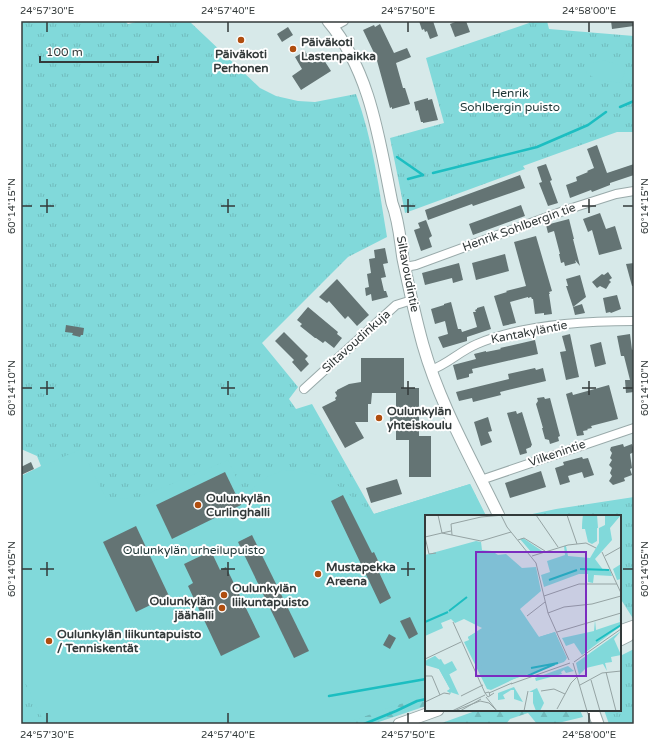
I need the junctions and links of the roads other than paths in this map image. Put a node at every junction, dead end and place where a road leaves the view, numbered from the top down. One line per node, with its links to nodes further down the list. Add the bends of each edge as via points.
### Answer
1 (344, 21): 2 (street)
2 (331, 24): 4 (main road, Siltavoudintie, via 349,53 366,89 400,230)
3 (634, 191): 4 (street, Henrik Sohlbergin tie, via 569,209)
4 (405, 267): 5 (main road, Siltavoudintie)
5 (412, 300): 7 (main road, Siltavoudintie); 8 (street, Siltavoudinkuja, via 396,305)
6 (634, 321): 7 (street, Kantakyläntie, via 601,321 524,331 477,344)
7 (431, 370): 10 (main road, Siltavoudintie)
8 (304, 389)
9 (634, 428): 10 (street, Vilkenintie)
10 (481, 480): 11 (main road, Siltavoudintie)
11 (498, 515)
12 (634, 626): 14 (main road)
13 (634, 630): 15 (main road)
14 (621, 631)
15 (621, 640)
16 (435, 711): 18 (main road)
17 (593, 711): 19 (main road)
18 (399, 724)
19 (598, 724)

